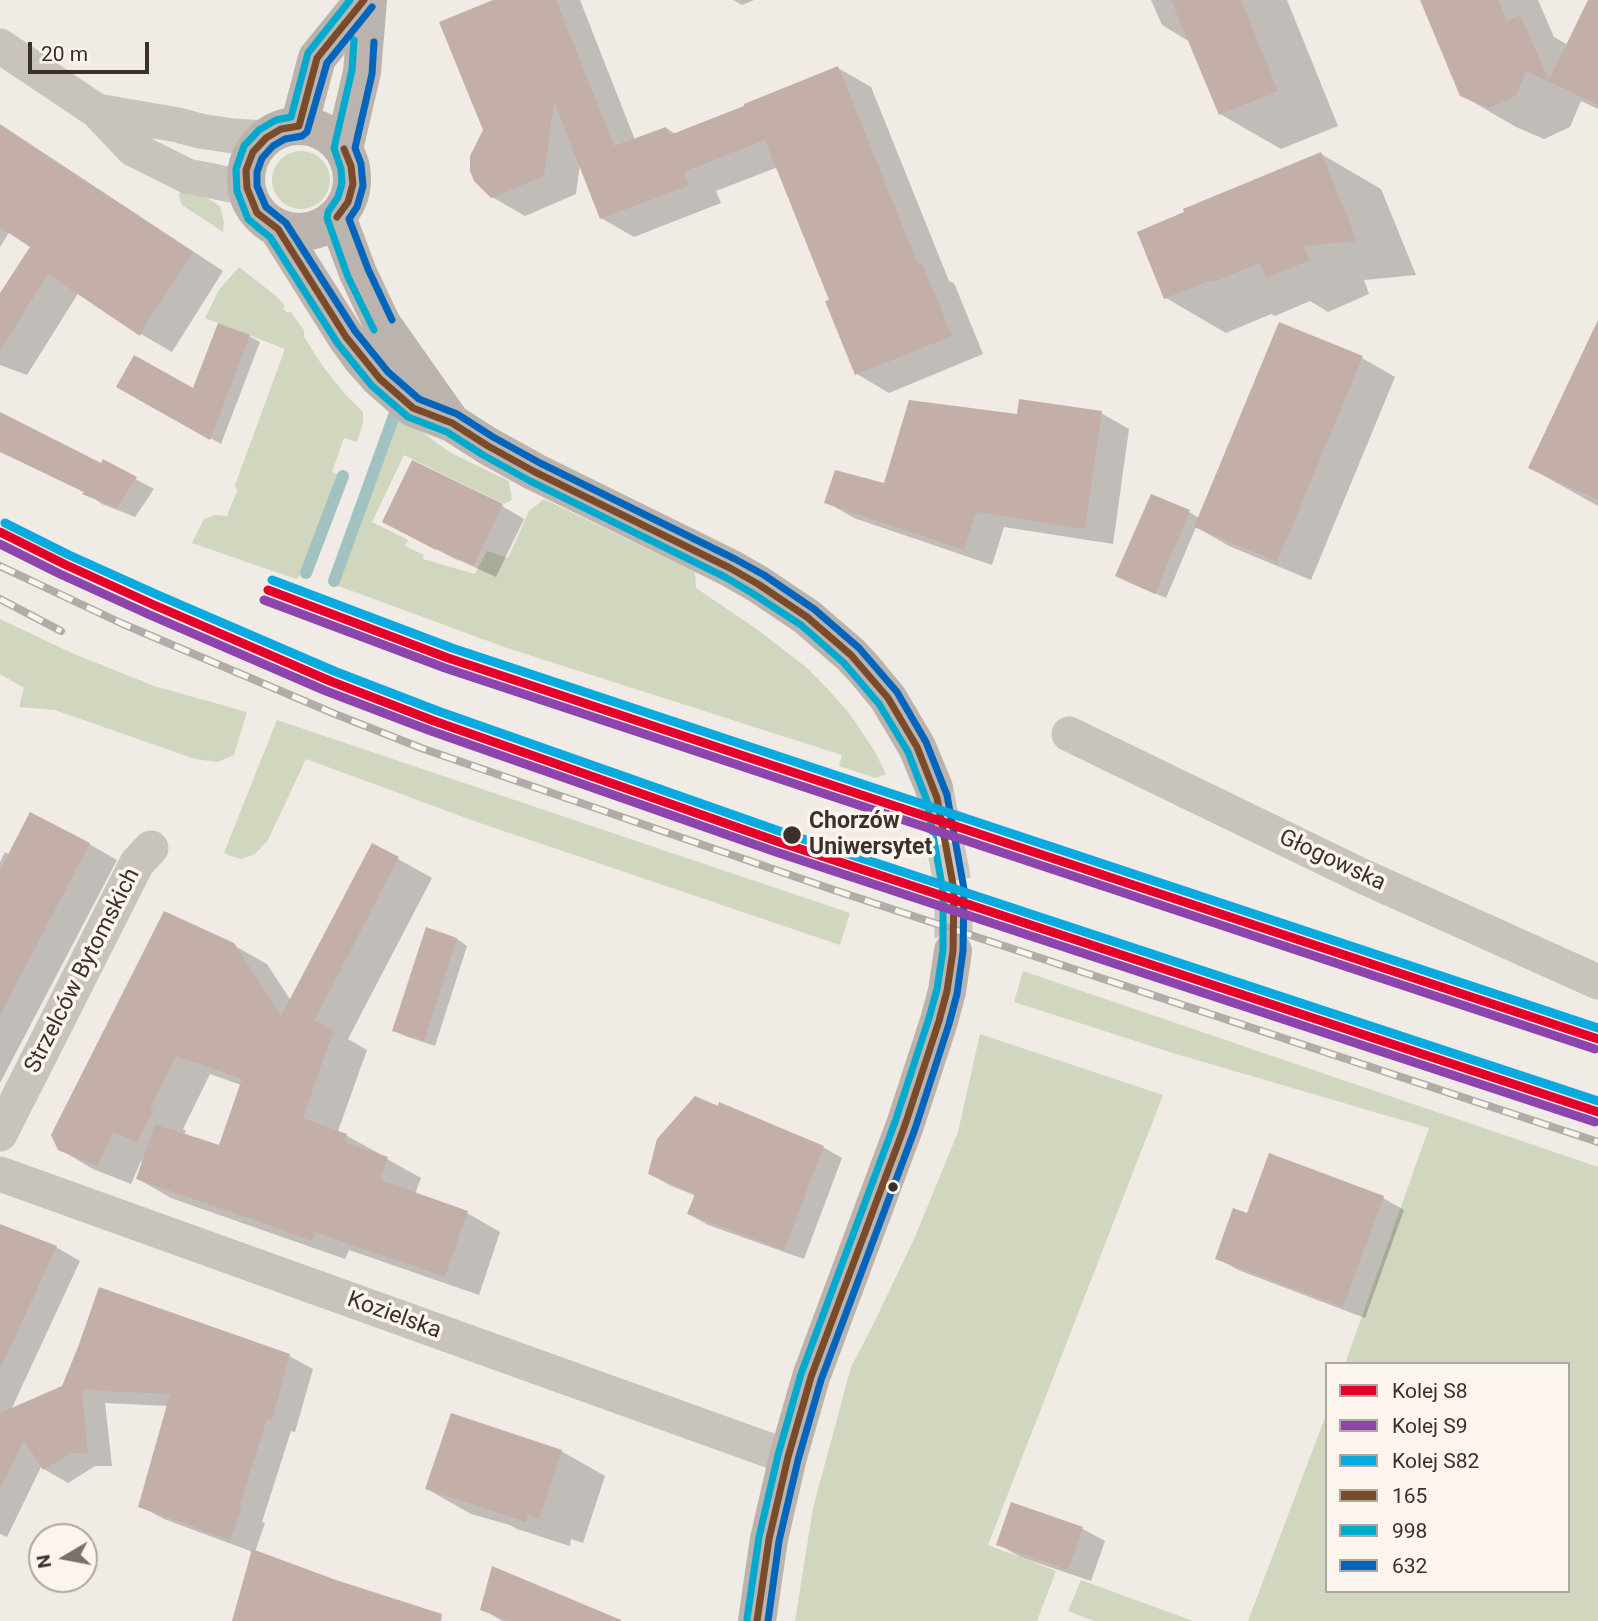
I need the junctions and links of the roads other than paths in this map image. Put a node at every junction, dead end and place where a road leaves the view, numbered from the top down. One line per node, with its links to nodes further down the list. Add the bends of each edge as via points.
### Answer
1 (366, 0): 4 (street, via 317,58); 5 (street, via 362,72)
2 (0, 46): 3 (street)
3 (97, 111): 4 (street, via 233,136); 6 (street, via 133,149 150,159 187,176)
4 (282, 132): 5 (street, via 316,129 332,136); 6 (street, via 253,152 246,170)
5 (344, 149): 7 (street, via 353,184)
6 (247, 188): 8 (street, via 257,213)
7 (337, 217): 8 (street, via 310,232); 9 (street, via 382,324)
8 (278, 229): 9 (street, via 346,337 380,379 413,408)
9 (452, 424): 11 (street, via 544,476 730,568 807,617 857,662 888,698 917,747)
10 (1069, 734): 14 (street, Głogowska, via 1360,875)
11 (934, 788)
12 (151, 848): 15 (street, Strzelców Bytomskich, via 137,863)
13 (953, 951): 17 (street, via 931,1047 811,1377)
14 (1598, 982)
15 (0, 1134)
16 (0, 1174): 17 (street, Kozielska)
17 (788, 1458): 18 (street, via 769,1539)
18 (757, 1621)

